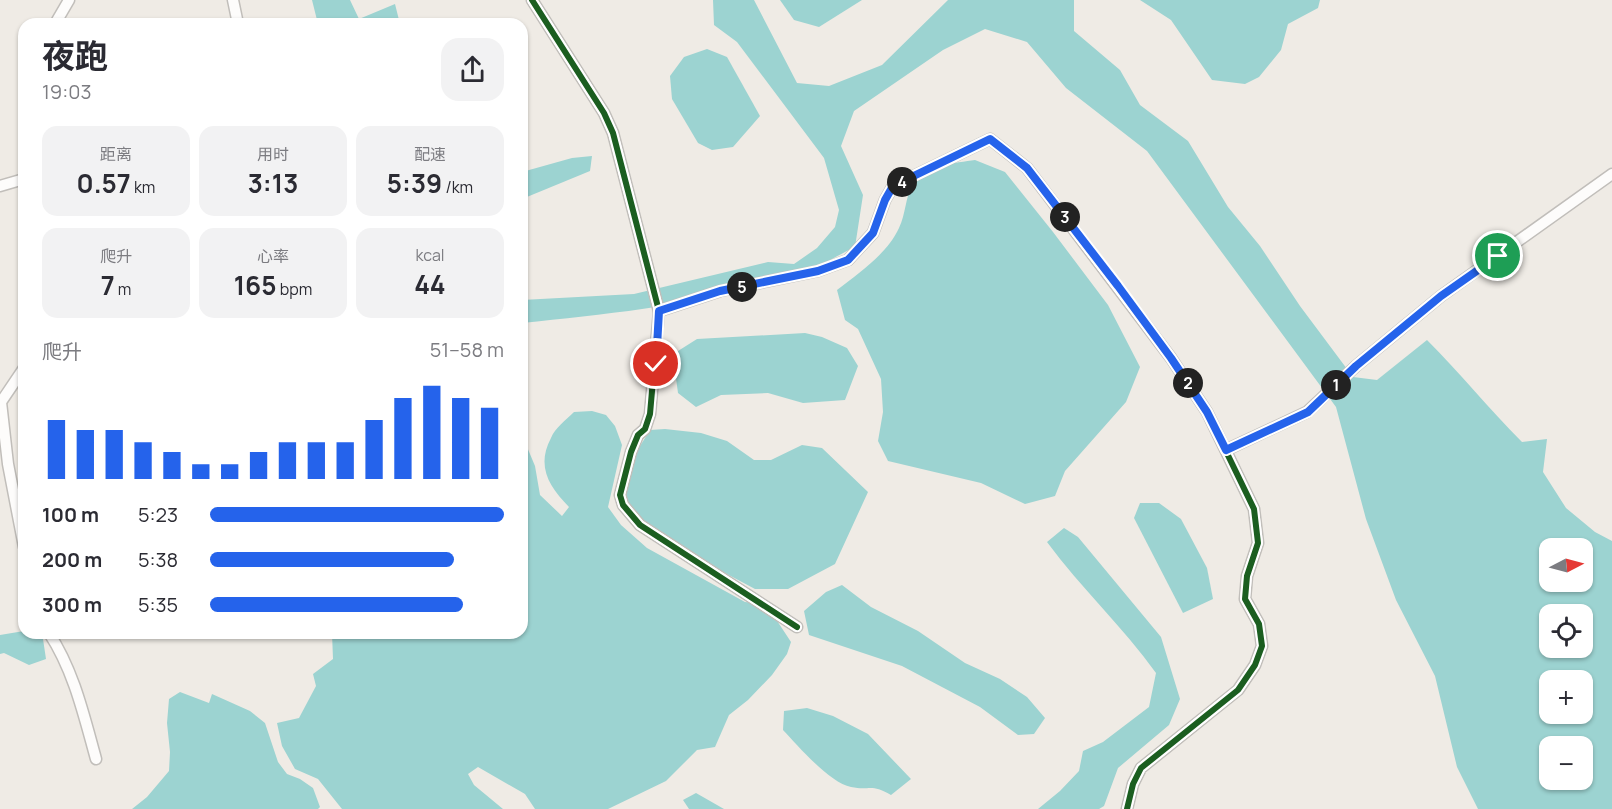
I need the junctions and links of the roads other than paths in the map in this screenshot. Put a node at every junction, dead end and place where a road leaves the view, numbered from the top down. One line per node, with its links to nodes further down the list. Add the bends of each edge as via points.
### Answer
1 (69, 0): 4 (street)
2 (233, 0): 5 (street)
3 (532, 0): 9 (street, via 613,133)
4 (59, 18)
5 (237, 18)
6 (1612, 174): 12 (street, via 1441,296 1356,366 1308,412)
7 (18, 181): 8 (street)
8 (0, 186)
9 (659, 311): 12 (street, via 720,291 818,271 848,260 873,233 893,186 990,139 1027,168 1118,286 1207,412); 14 (street, via 651,414 626,468 623,505 640,525)
10 (18, 377): 11 (street, via 1,402)
11 (3, 449): 13 (street)
12 (1226, 450): 17 (street, via 1254,508 1258,543 1247,576 1245,599 1259,624 1262,646 1238,690 1141,768)
13 (18, 519)
14 (796, 627)
15 (53, 639): 16 (street, via 74,683)
16 (96, 759)
17 (1127, 809)

